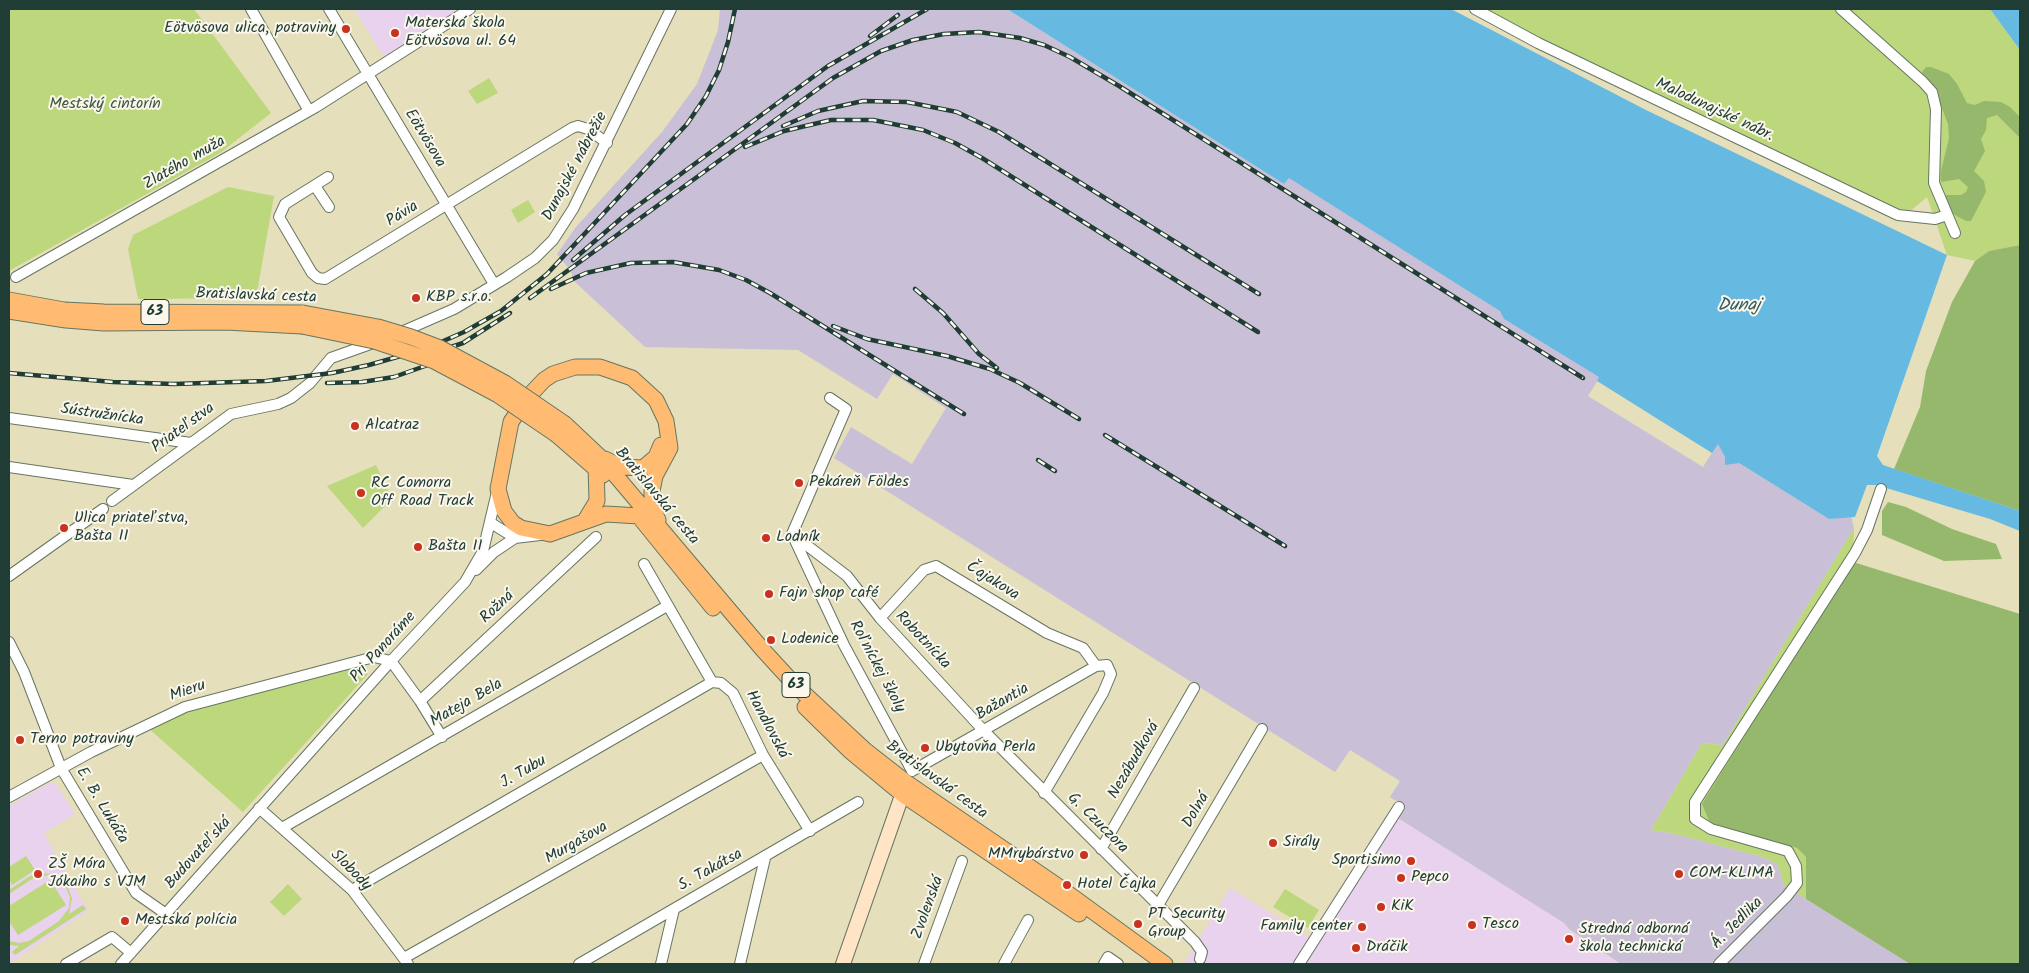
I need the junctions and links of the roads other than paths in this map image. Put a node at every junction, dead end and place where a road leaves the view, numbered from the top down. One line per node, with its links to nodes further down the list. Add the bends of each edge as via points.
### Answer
1 (251, 9): 8 (street)
2 (329, 9): 7 (street, Eötvösova)
3 (470, 9): 7 (street, Zlatého muža)
4 (671, 9): 9 (street, Dunajské nábrežie)
5 (1475, 9): 14 (street, Malodunajské nábr., via 1538,43 1898,215 1935,219)
6 (1841, 9): 14 (street, via 1932,92 1936,109 1934,183)
7 (368, 75): 8 (street, Zlatého muža); 12 (street, Eötvösova)
8 (309, 111): 16 (street, Zlatého muža)
9 (607, 143): 12 (street, Pávia, via 588,129 572,128); 17 (street, Dunajské nábrežie, via 553,240 524,266)
10 (328, 177): 11 (street, Pávia)
11 (315, 186): 12 (street, Pávia, via 284,204 279,216 312,273 321,279 334,275); 13 (street)
12 (446, 206): 17 (street, Eötvösova)
13 (329, 207)
14 (1947, 215): 15 (street)
15 (1955, 233)
16 (16, 277)
17 (494, 284): 21 (street, Dunajské nábrežie, via 438,317)
18 (9, 300): 20 (main road, Bratislavská cesta / 63, via 64,310)
19 (9, 311): 20 (main road, Bratislavská cesta / 63, via 104,323)
20 (302, 319): 26 (main road, Bratislavská cesta / 63, bridge, via 378,327 440,348 505,383)
21 (383, 340): 25 (street, Priateľstva, via 330,358 310,383 291,398 231,414)
22 (830, 398): 38 (street, via 846,409)
23 (9, 418): 25 (street, Sústružnícka)
24 (667, 430): 26 (main road, via 656,457 643,468); 29 (main road, via 660,406 632,378 592,366 560,371 538,385 515,413 505,446); 36 (main road, via 670,448 655,476 652,491 652,507)
25 (190, 443): 28 (street, Priateľstva)
26 (598, 462): 33 (main road, Bratislavská cesta / 63); 34 (main road, via 597,501); 36 (main road, Bratislavská cesta / 63)
27 (9, 467): 28 (street)
28 (132, 485): 31 (street, Priateľstva)
29 (498, 489): 35 (street, Pri Panoráme); 37 (main road)
30 (1881, 489): 88 (street, Á. Jedlika, via 1855,553 1695,802 1695,819 1711,829 1788,852 1796,866 1797,883 1787,896)
31 (112, 501)
32 (103, 509): 41 (street)
33 (639, 516): 34 (main road, via 606,514); 56 (main road, Bratislavská cesta / 63, via 713,609 780,683 850,751)
34 (586, 519): 37 (main road, via 550,534)
35 (491, 523): 37 (street); 37 (street); 42 (street, Pri Panoráme, via 482,551)
36 (661, 528): 56 (main road, Bratislavská cesta / 63, via 796,686 866,751)
37 (514, 530): 42 (street)
38 (792, 534): 44 (street, Robotnícka, via 847,576); 56 (street, Roľníckej školy)
39 (596, 536): 50 (street, Rožná)
40 (644, 564): 43 (street)
41 (9, 576)
42 (465, 582): 46 (street, Pri Panoráme)
43 (666, 606): 48 (street); 53 (street, Mateja Bela)
44 (880, 618): 47 (street, Čajakova, via 924,570 936,566 1047,633 1083,648); 52 (street, Robotnícka)
45 (9, 642): 55 (street, E. B. Lukáča)
46 (391, 661): 50 (street); 55 (street, Mieru, via 374,657 185,707); 60 (street, Pri Panoráme)
47 (1096, 666): 52 (street, Bažantia); 57 (street, via 1103,664 1109,667 1111,674)
48 (712, 682): 54 (street, Handlovská, via 721,683 733,693); 67 (street, J. Tubu)
49 (1194, 688): 64 (street, Nezábudková)
50 (420, 701): 53 (street)
51 (1262, 729): 68 (street, Dolná)
52 (984, 731): 56 (street, Bažantia); 57 (street, G. Czuczora)
53 (442, 737): 62 (street, Mateja Bela)
54 (763, 755): 63 (street, Handlovská); 74 (street, Murgašova)
55 (61, 768): 58 (street, Mieru); 70 (street, E. B. Lukáča, via 136,893)
56 (907, 783): 80 (main road); 85 (main road, Bratislavská cesta / 63); 86 (main road, Bratislavská cesta / 63)
57 (1044, 793): 64 (street, G. Czuczora)
58 (9, 797)
59 (858, 802): 63 (street, S. Takátsa)
60 (259, 808): 62 (street, Slobody); 70 (street, Budovateľská)
61 (1399, 808): 87 (street)
62 (282, 828): 67 (street, Slobody)
63 (810, 831): 65 (street, S. Takátsa)
64 (1101, 849): 68 (street, G. Czuczora)
65 (765, 858): 69 (street, S. Takátsa); 79 (street)
66 (962, 861): 81 (street, Zvolenská)
67 (352, 890): 74 (street, Slobody)
68 (1158, 907): 73 (street, G. Czuczora, via 1190,937 1202,952)
69 (674, 909): 77 (street, S. Takátsa); 78 (street)
70 (166, 914): 72 (street, Budovateľská)
71 (1028, 920): 82 (street)
72 (131, 953): 75 (street, via 112,937); 76 (street, Budovateľská)
73 (1200, 959)
74 (406, 961)
75 (66, 964)
76 (121, 964)
77 (579, 964)
78 (661, 964)
79 (740, 964)
80 (843, 964)
81 (924, 964)
82 (1004, 964)
83 (1104, 964): 84 (street, via 1108,958)
84 (1118, 964)
85 (1157, 964)
86 (1165, 964)
87 (1300, 964)
88 (1719, 964)

